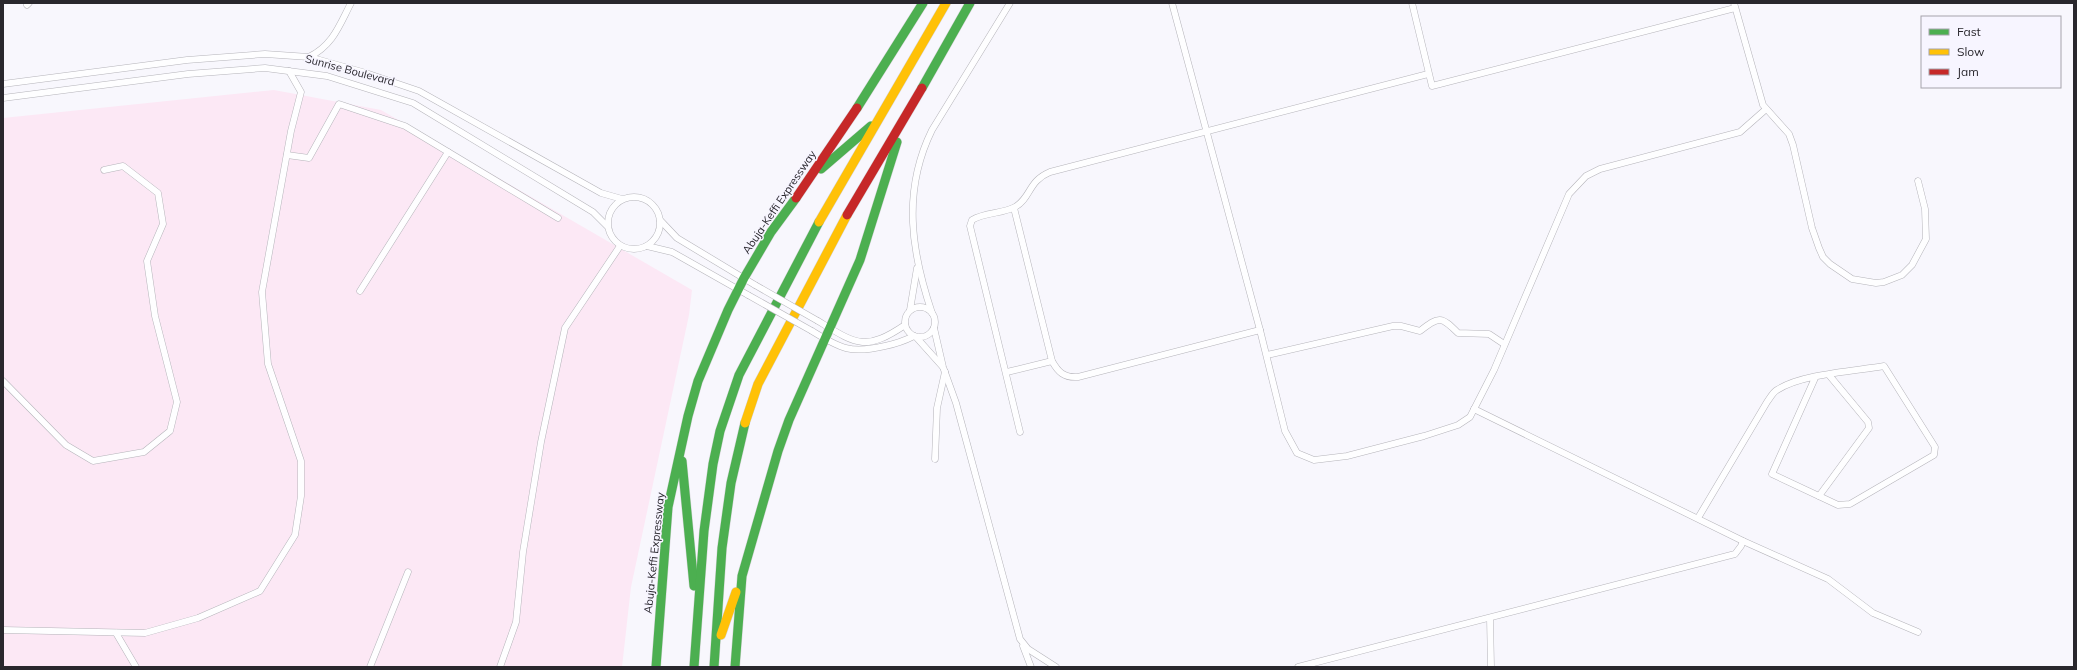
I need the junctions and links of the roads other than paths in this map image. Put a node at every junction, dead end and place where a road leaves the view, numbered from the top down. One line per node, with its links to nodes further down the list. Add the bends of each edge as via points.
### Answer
1 (351, 3): 9 (street, via 329,43)
2 (923, 3): 21 (highway, Abuja-Keffi Expressway, via 878,77)
3 (946, 3): 15 (highway)
4 (970, 3): 16 (highway)
5 (1010, 3): 30 (street, via 923,149 916,169 913,192 913,230)
6 (1172, 3): 17 (street)
7 (1412, 3): 11 (street)
8 (1734, 5): 11 (street, via 1432,86); 14 (street)
9 (309, 58): 12 (street, Sunrise Boulevard, via 265,54 187,60); 23 (street, Sunrise Boulevard, via 366,73 419,91 601,193)
10 (289, 71): 13 (street, Sunrise Boulevard, via 265,68 188,74); 19 (street, via 301,92); 27 (street, Sunrise Boulevard, via 327,76 413,103 594,212)
11 (1428, 74): 17 (street)
12 (3, 84)
13 (3, 98)
14 (1765, 110): 22 (street, via 1789,134 1812,228 1823,257 1852,279 1884,282 1902,275 1912,264 1926,239 1926,210); 42 (street, via 1740,132 1600,169 1575,185 1551,232)
15 (878, 120): 21 (highway); 60 (highway, via 791,272 730,397 716,447 708,497)
16 (903, 122): 38 (highway, via 860,260); 65 (highway, via 852,206 758,384 747,416 731,483 722,548)
17 (1208, 132): 24 (street, via 1050,172 1036,180 1026,196); 39 (street)
18 (448, 152): 19 (street, via 406,126 339,104 309,158); 25 (street); 33 (street)
19 (287, 154): 63 (street, via 262,292 268,364 301,461 301,496 295,535 260,591 198,618 145,633)
20 (104, 170): 49 (street, via 123,166 158,192 163,224 147,261 155,316 177,402 170,431 144,452 93,461 66,445)
21 (810, 179): 31 (highway, Abuja-Keffi Expressway, via 772,232)
22 (1918, 181)
23 (622, 199): 26 (street, via 639,197 647,200 658,212); 27 (street, via 610,210)
24 (1014, 208): 44 (street); 46 (street, via 978,216 972,220 970,226)
25 (558, 218)
26 (660, 220): 29 (street, via 657,235); 31 (street, via 677,238)
27 (607, 226): 28 (street, via 612,238)
28 (620, 246): 29 (street, via 633,250); 68 (street, via 565,328 540,442 523,552 516,622)
29 (647, 246): 32 (street, via 672,252)
30 (918, 264): 34 (street); 35 (street)
31 (744, 278): 32 (highway, Abuja-Keffi Expressway); 38 (street, bridge)
32 (738, 289): 41 (street, bridge); 52 (highway, Abuja-Keffi Expressway, via 698,381)
33 (360, 291)
34 (910, 310): 35 (street, via 922,307); 36 (street)
35 (932, 313): 37 (street, via 935,320)
36 (905, 325): 38 (street, via 888,336 862,343 845,338); 40 (street)
37 (934, 328): 40 (street, via 925,337); 45 (street)
38 (830, 329): 41 (highway)
39 (1260, 330): 43 (street); 44 (street, via 1078,377 1070,378 1061,374)
40 (915, 337): 41 (street, via 862,351 844,348); 45 (street)
41 (825, 339): 58 (highway, via 788,420)
42 (1504, 344): 43 (street, via 1489,334 1458,333 1446,321 1434,320 1420,331 1393,326); 50 (street)
43 (1266, 355): 50 (street, via 1285,431 1293,448 1301,456 1314,460 1347,456 1424,436 1458,425 1470,417)
44 (1052, 361): 46 (street)
45 (944, 369): 53 (street, via 937,408); 64 (street, via 956,403)
46 (1007, 372): 51 (street)
47 (1829, 375): 48 (street); 54 (street, via 1868,422 1869,428); 54 (street, via 1884,366 1935,447 1934,455 1850,504 1838,505)
48 (1815, 378): 54 (street, via 1772,474); 55 (street, via 1800,380 1776,390)
49 (3, 381)
50 (1474, 409): 55 (street)
51 (1020, 432)
52 (681, 450): 60 (highway); 69 (highway, Abuja-Keffi Expressway, via 668,507)
53 (935, 459)
54 (1819, 496)
55 (1698, 518): 56 (street)
56 (1742, 541): 59 (street, via 1735,554); 62 (street, via 1828,579 1874,613)
57 (408, 572): 67 (street)
58 (742, 576): 65 (highway); 72 (highway)
59 (1490, 618): 75 (street); 76 (street)
60 (697, 621): 70 (highway)
61 (3, 630): 63 (street)
62 (1918, 632)
63 (116, 633): 66 (street)
64 (1020, 639): 73 (street); 74 (street, via 1028,649)
65 (716, 647): 71 (highway)
66 (136, 667)
67 (370, 667)
68 (500, 667)
69 (656, 667)
70 (694, 667)
71 (714, 667)
72 (735, 667)
73 (1031, 667)
74 (1056, 667)
75 (1298, 667)
76 (1491, 667)

